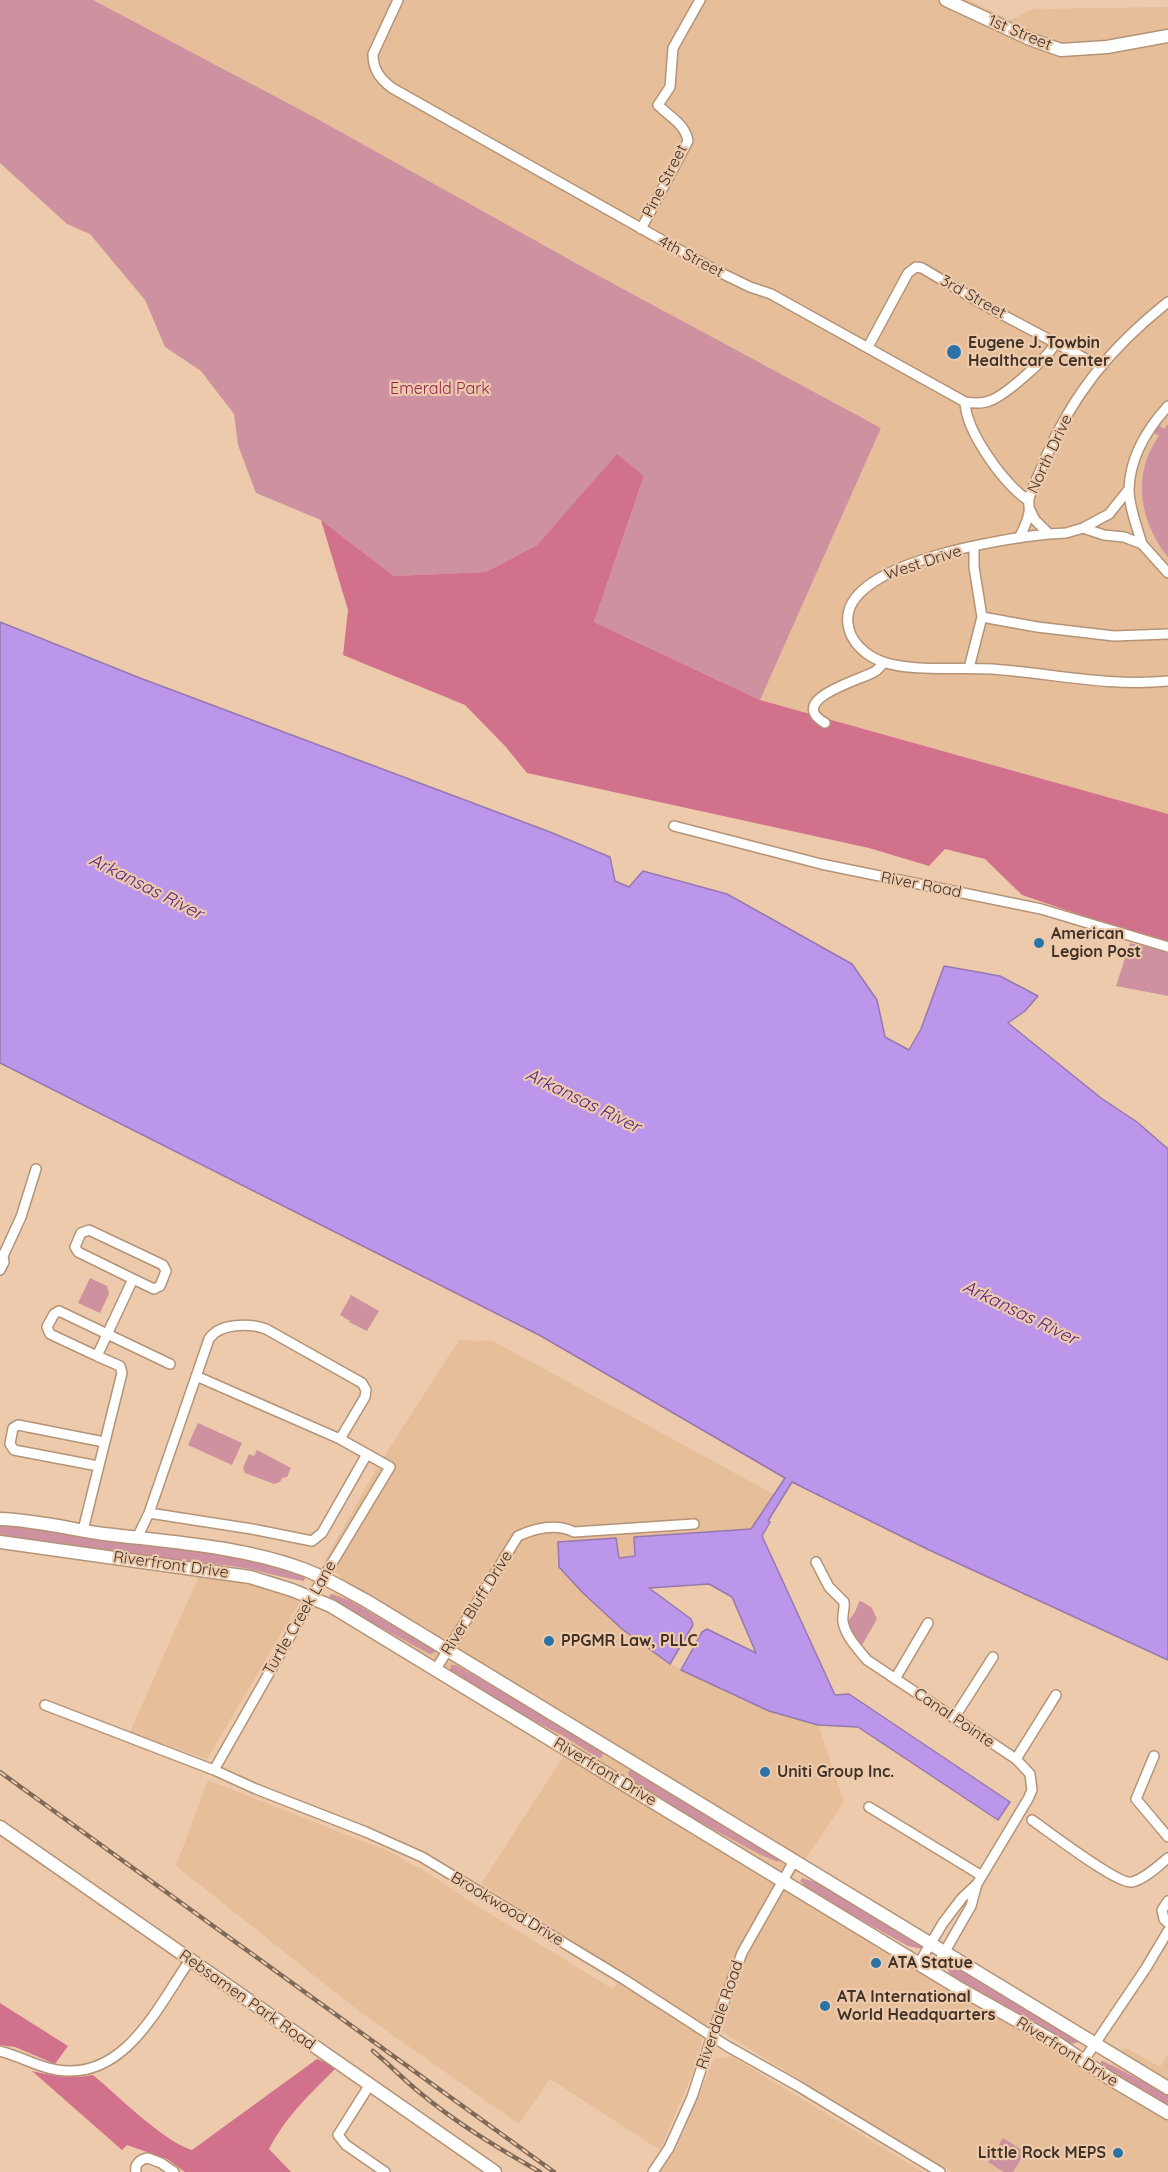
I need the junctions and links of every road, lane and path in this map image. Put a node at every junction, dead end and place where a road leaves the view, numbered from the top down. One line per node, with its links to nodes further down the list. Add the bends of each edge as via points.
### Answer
1 (398, 0): 5 (street, 4th Street, via 374,49 373,61 382,80)
2 (700, 0): 5 (street, Pine Street, via 673,48 670,87 658,105 682,126 686,133 685,149)
3 (946, 0): 4 (street, 1st Street, via 1061,50)
4 (1168, 36)
5 (640, 229): 8 (street, 4th Street)
6 (1168, 302): 9 (street, North Drive, via 1135,328)
7 (1056, 342): 8 (street, 3rd Street, via 922,268 914,268); 9 (street, 3rd Street); 10 (street, via 1026,375 997,397 987,402)
8 (868, 347): 10 (street, 4th Street)
9 (1101, 367): 13 (street, North Drive, via 1062,424)
10 (965, 402): 13 (street, North Drive, via 966,413 987,456)
11 (1168, 406): 12 (street, via 1136,454)
12 (1129, 489): 14 (street, via 1109,514); 17 (street)
13 (1029, 505): 15 (street, via 1035,520); 16 (street, North Drive)
14 (1083, 528): 15 (street, West Drive); 17 (street)
15 (1049, 534): 16 (street, West Drive)
16 (1019, 538): 18 (street, West Drive)
17 (1142, 544): 19 (street)
18 (974, 547): 20 (street, West Drive); 22 (street, West Drive, via 895,570 869,584 853,599 847,619 852,637 860,648)
19 (1168, 573)
20 (982, 617): 21 (street, via 1114,636); 23 (street, West Drive)
21 (1168, 634)
22 (884, 662): 23 (street, West Drive); 25 (street, via 877,670 837,686 815,703 814,713)
23 (969, 668): 24 (street, West Drive, via 1130,683)
24 (1168, 681)
25 (825, 723)
26 (674, 826): 27 (street, River Road, via 820,864 1041,909)
27 (1168, 947)
28 (36, 1168): 29 (street, via 21,1217)
29 (1, 1255): 30 (street, via 4,1262)
30 (0, 1270)
31 (134, 1279): 31 (street, via 78,1252 75,1247 81,1233 89,1230 163,1265 166,1271 160,1286 154,1289); 32 (street)
32 (108, 1333): 33 (street); 33 (street, via 59,1311 47,1327 51,1334); 34 (street)
33 (97, 1356): 37 (street, via 120,1366 122,1373)
34 (170, 1364)
35 (196, 1376): 36 (street); 36 (street, via 214,1332 255,1325 266,1329 362,1383 364,1397); 40 (street)
36 (340, 1439): 38 (street)
37 (104, 1442): 39 (street); 39 (street, via 18,1425 13,1428 9,1444 14,1450)
38 (368, 1454): 40 (street, via 322,1533 312,1542 252,1528); 47 (street, Turtle Creek Lane, via 390,1467)
39 (98, 1466): 43 (street)
40 (149, 1513): 44 (street)
41 (0, 1519): 43 (street, Riverfront Drive)
42 (694, 1524): 50 (street, River Bluff Drive, via 574,1532 560,1527 540,1528 518,1536)
43 (83, 1530): 44 (street, Riverfront Drive)
44 (137, 1538): 47 (street, Riverfront Drive, via 270,1559)
45 (0, 1542): 48 (street, Riverfront Drive, via 250,1577)
46 (816, 1562): 53 (street, Canal Pointe, via 829,1587 844,1602 843,1622 850,1639 867,1660)
47 (323, 1578): 48 (street, Turtle Creek Lane); 50 (street, Riverfront Drive)
48 (312, 1598): 52 (street, Riverfront Drive); 59 (street, Turtle Creek Lane)
49 (928, 1623): 53 (street)
50 (447, 1650): 52 (street, River Bluff Drive); 65 (street, Riverfront Drive)
51 (993, 1657): 56 (street)
52 (436, 1669): 67 (street, Riverfront Drive)
53 (895, 1679): 56 (street, Canal Pointe)
54 (1056, 1695): 58 (street)
55 (45, 1705): 59 (street, Brookwood Drive)
56 (954, 1718): 58 (street, Canal Pointe)
57 (1154, 1756): 63 (street, via 1136,1799)
58 (1016, 1759): 66 (street, Canal Pointe, via 1030,1774 1032,1790)
59 (213, 1770): 76 (street, Brookwood Drive, via 422,1857)
60 (869, 1807): 66 (street)
61 (1032, 1820): 64 (street, via 1126,1882 1135,1881)
62 (0, 1827): 73 (street, Rebsamen Park Road)
63 (1168, 1837)
64 (1168, 1858)
65 (794, 1862): 67 (street, Riverdale Road); 71 (street, Riverfront Drive)
66 (980, 1880): 71 (street, Canal Pointe); 72 (street, Canal Pointe, via 971,1906)
67 (782, 1881): 74 (street, Riverfront Drive); 76 (street, Riverdale Road, via 742,1953)
68 (1168, 1901): 69 (street, via 1162,1910)
69 (1168, 1923)
70 (1168, 1930): 77 (street)
71 (931, 1943): 72 (street, Riverfront Drive); 74 (street, Canal Pointe)
72 (945, 1952): 75 (street, Canal Pointe); 77 (street, Riverfront Drive)
73 (190, 1960): 78 (street, via 131,2044 104,2064 75,2071 58,2070); 80 (street, Rebsamen Park Road)
74 (919, 1963): 75 (street, Riverfront Drive)
75 (933, 1972): 79 (street, Riverfront Drive)
76 (712, 2036): 87 (street, Riverdale Road, via 683,2117); 88 (street, Brookwood Drive)
77 (1095, 2043): 79 (street); 81 (street, Riverfront Drive)
78 (0, 2051)
79 (1084, 2060): 82 (street, Riverfront Drive)
80 (369, 2086): 85 (street, via 338,2135); 86 (street, Rebsamen Park Road)
81 (1168, 2088)
82 (1168, 2113)
83 (136, 2172): 84 (street, via 139,2162 148,2158)
84 (174, 2172)
85 (385, 2172)
86 (495, 2172)
87 (653, 2172)
88 (940, 2172)

